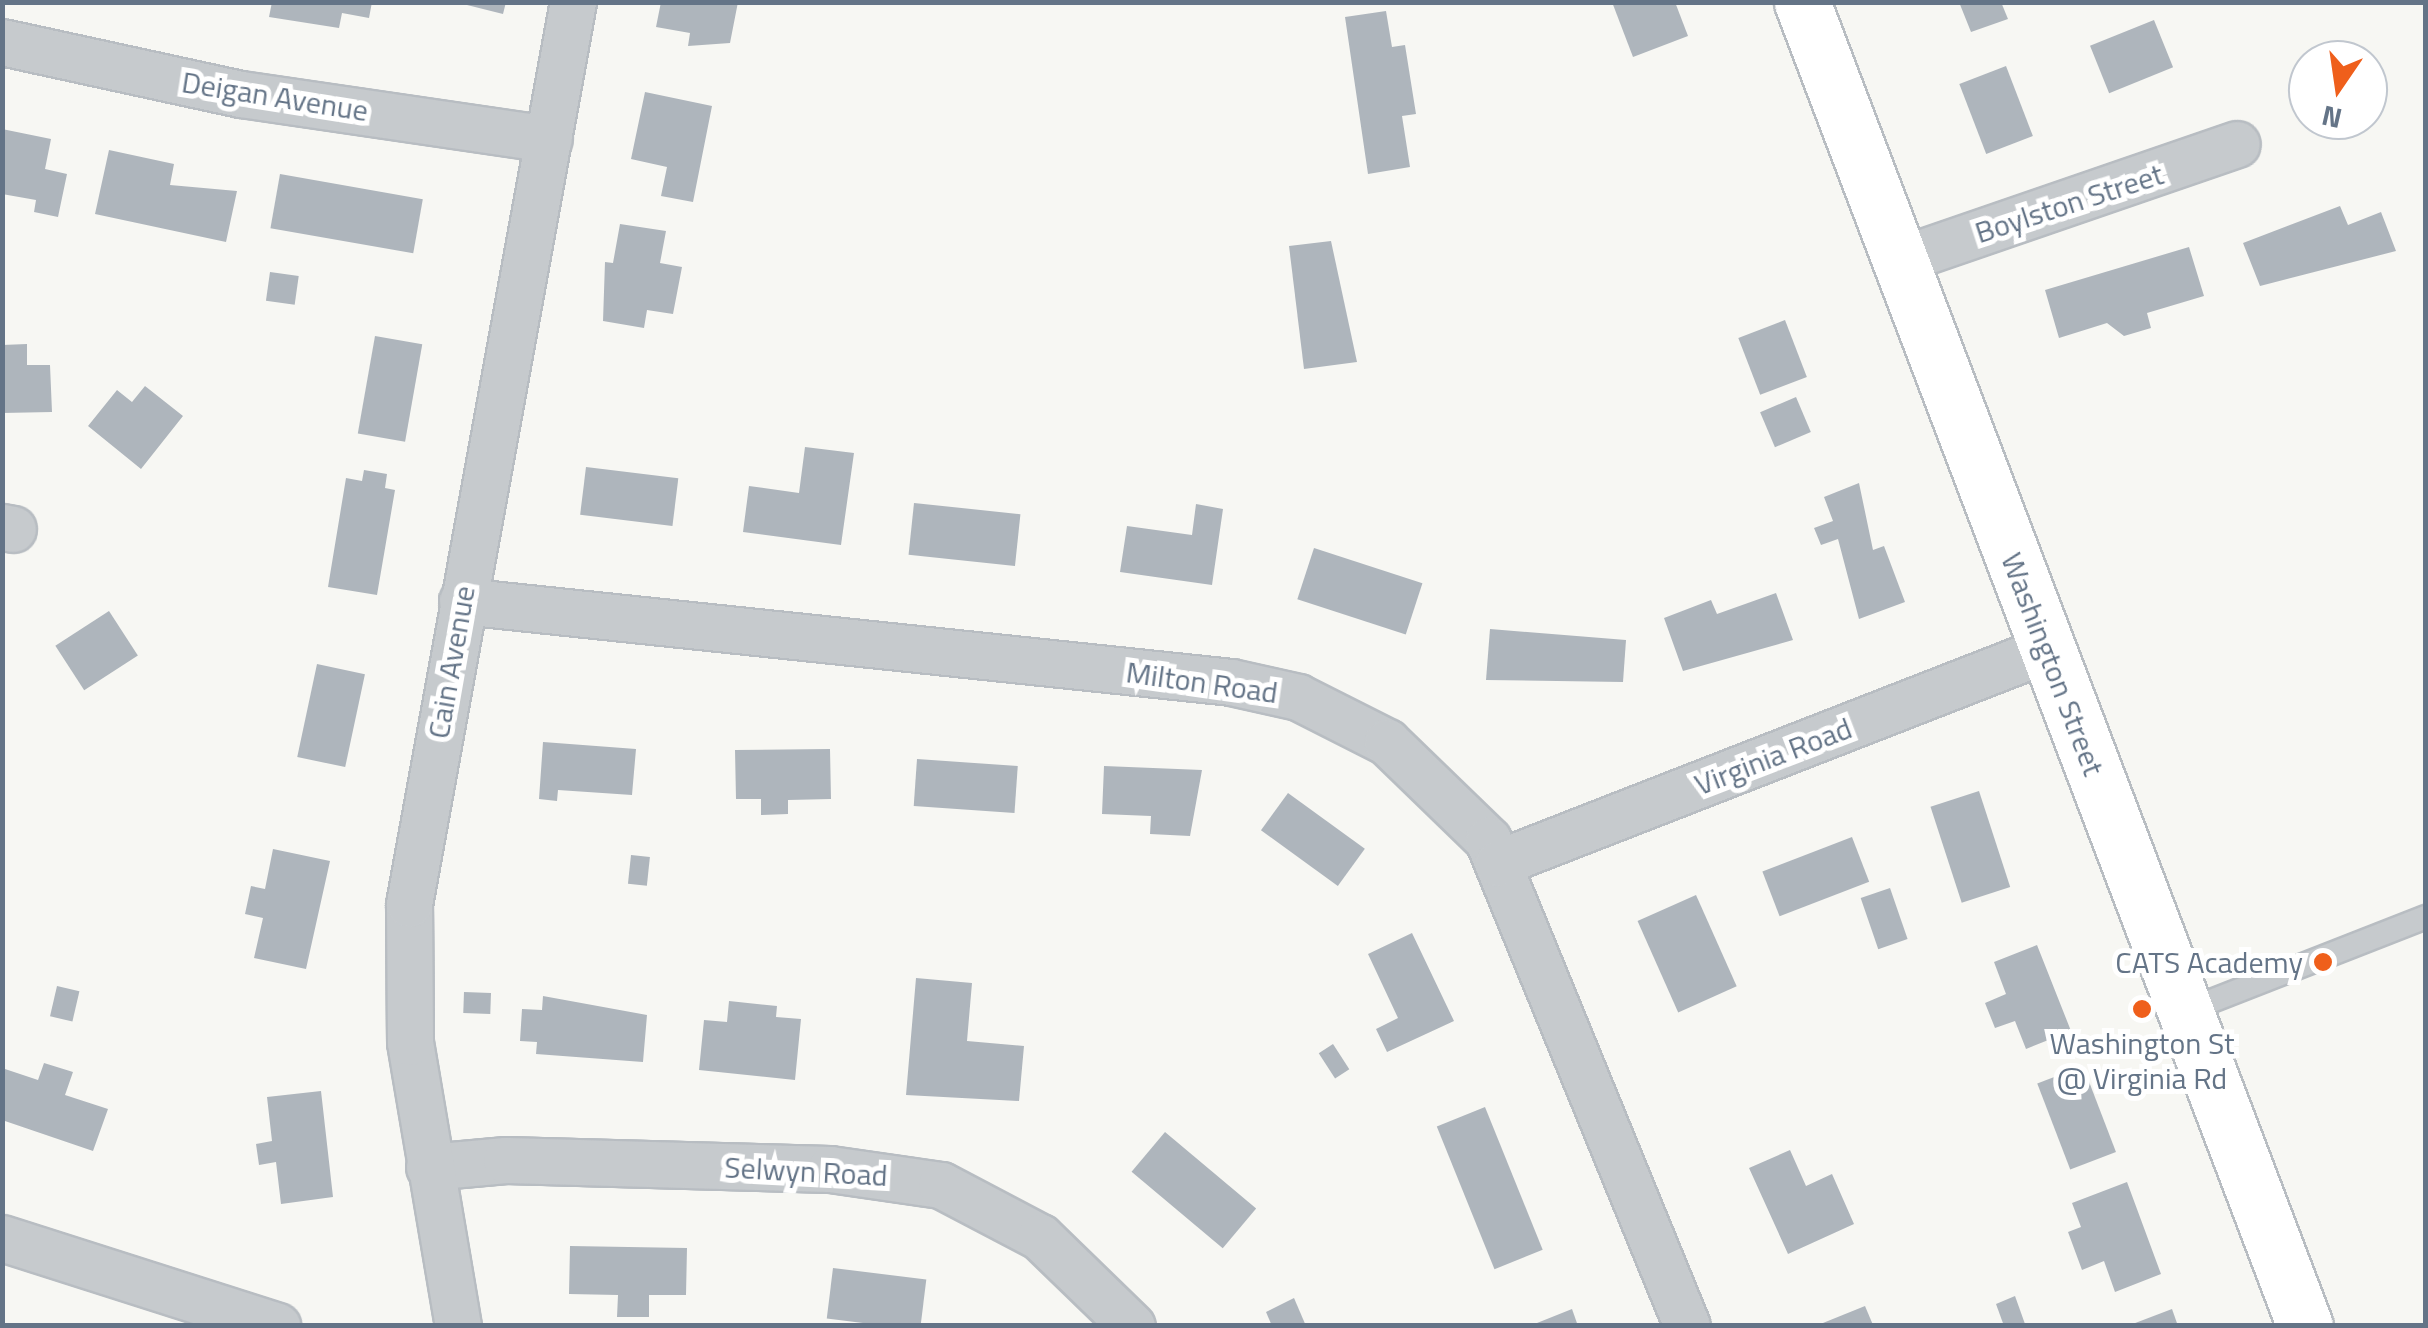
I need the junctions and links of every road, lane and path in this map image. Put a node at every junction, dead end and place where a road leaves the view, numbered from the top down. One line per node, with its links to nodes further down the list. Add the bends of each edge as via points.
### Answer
1 (573, 2): 4 (street, Cain Avenue)
2 (1802, 2): 6 (main road, Washington Street)
3 (2, 42): 4 (street, Deigan Avenue, via 241,94)
4 (549, 139): 7 (street, Cain Avenue)
5 (2237, 144): 6 (street, Boylston Street)
6 (1900, 260): 8 (main road, Washington Street)
7 (462, 601): 9 (street, Milton Road, via 1264,688 1328,710 1412,760 1476,822); 12 (street, Cain Avenue, via 406,938)
8 (2047, 649): 9 (street, Virginia Road); 11 (main road, Washington Street)
9 (1498, 863): 17 (street, Milton Road)
10 (2426, 916): 11 (lane)
11 (2186, 1011): 18 (main road, Washington Street)
12 (430, 1167): 15 (street, Cain Avenue); 16 (street, Selwyn Road, via 506,1160 830,1169 941,1185 1040,1236)
13 (2, 1238): 14 (street)
14 (277, 1326)
15 (458, 1326)
16 (1132, 1326)
17 (1688, 1326)
18 (2305, 1326)

